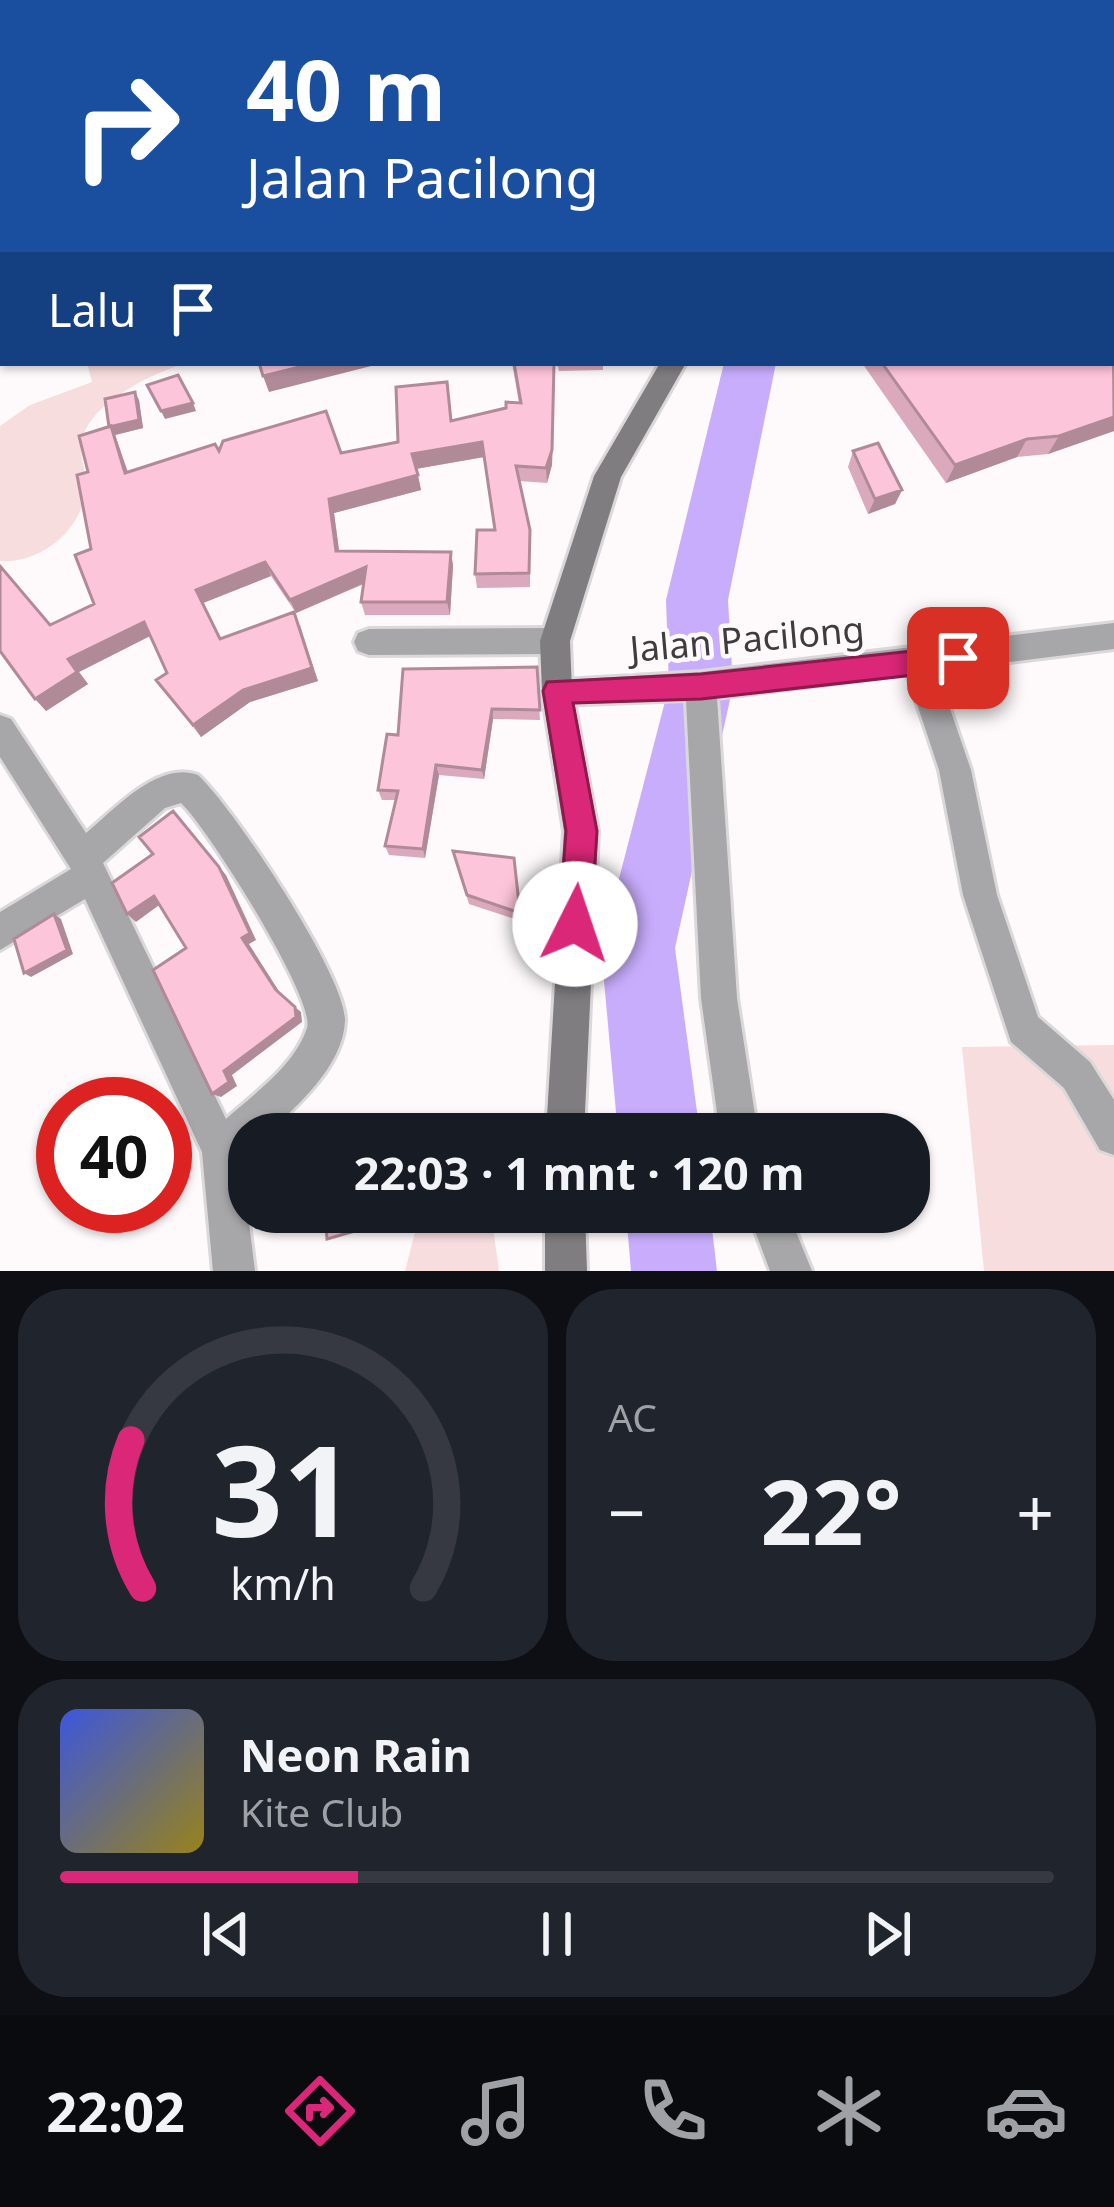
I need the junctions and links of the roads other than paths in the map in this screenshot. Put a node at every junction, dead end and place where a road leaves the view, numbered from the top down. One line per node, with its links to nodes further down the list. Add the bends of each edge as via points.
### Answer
1 (672, 366): 3 (street, via 608,476)
2 (1114, 636): 5 (street, Jalan Pacilong)
3 (555, 641): 4 (street); 7 (street)
4 (369, 642)
5 (919, 663): 6 (street, Jalan Pacilong); 13 (street, via 1024,1029 1077,1075)
6 (696, 686): 7 (street, Jalan Pacilong); 12 (street, via 720,1017)
7 (557, 691): 11 (street, via 581,831)
8 (0, 729): 9 (street)
9 (87, 867): 10 (street); 14 (street); 14 (street, via 154,796 186,786 327,1008 311,1061)
10 (0, 932)
11 (566, 1113)
12 (736, 1113)
13 (1114, 1136)
14 (221, 1150): 17 (street)
15 (565, 1233): 18 (street)
16 (776, 1233): 19 (street)
17 (233, 1271)
18 (566, 1271)
19 (791, 1271)

